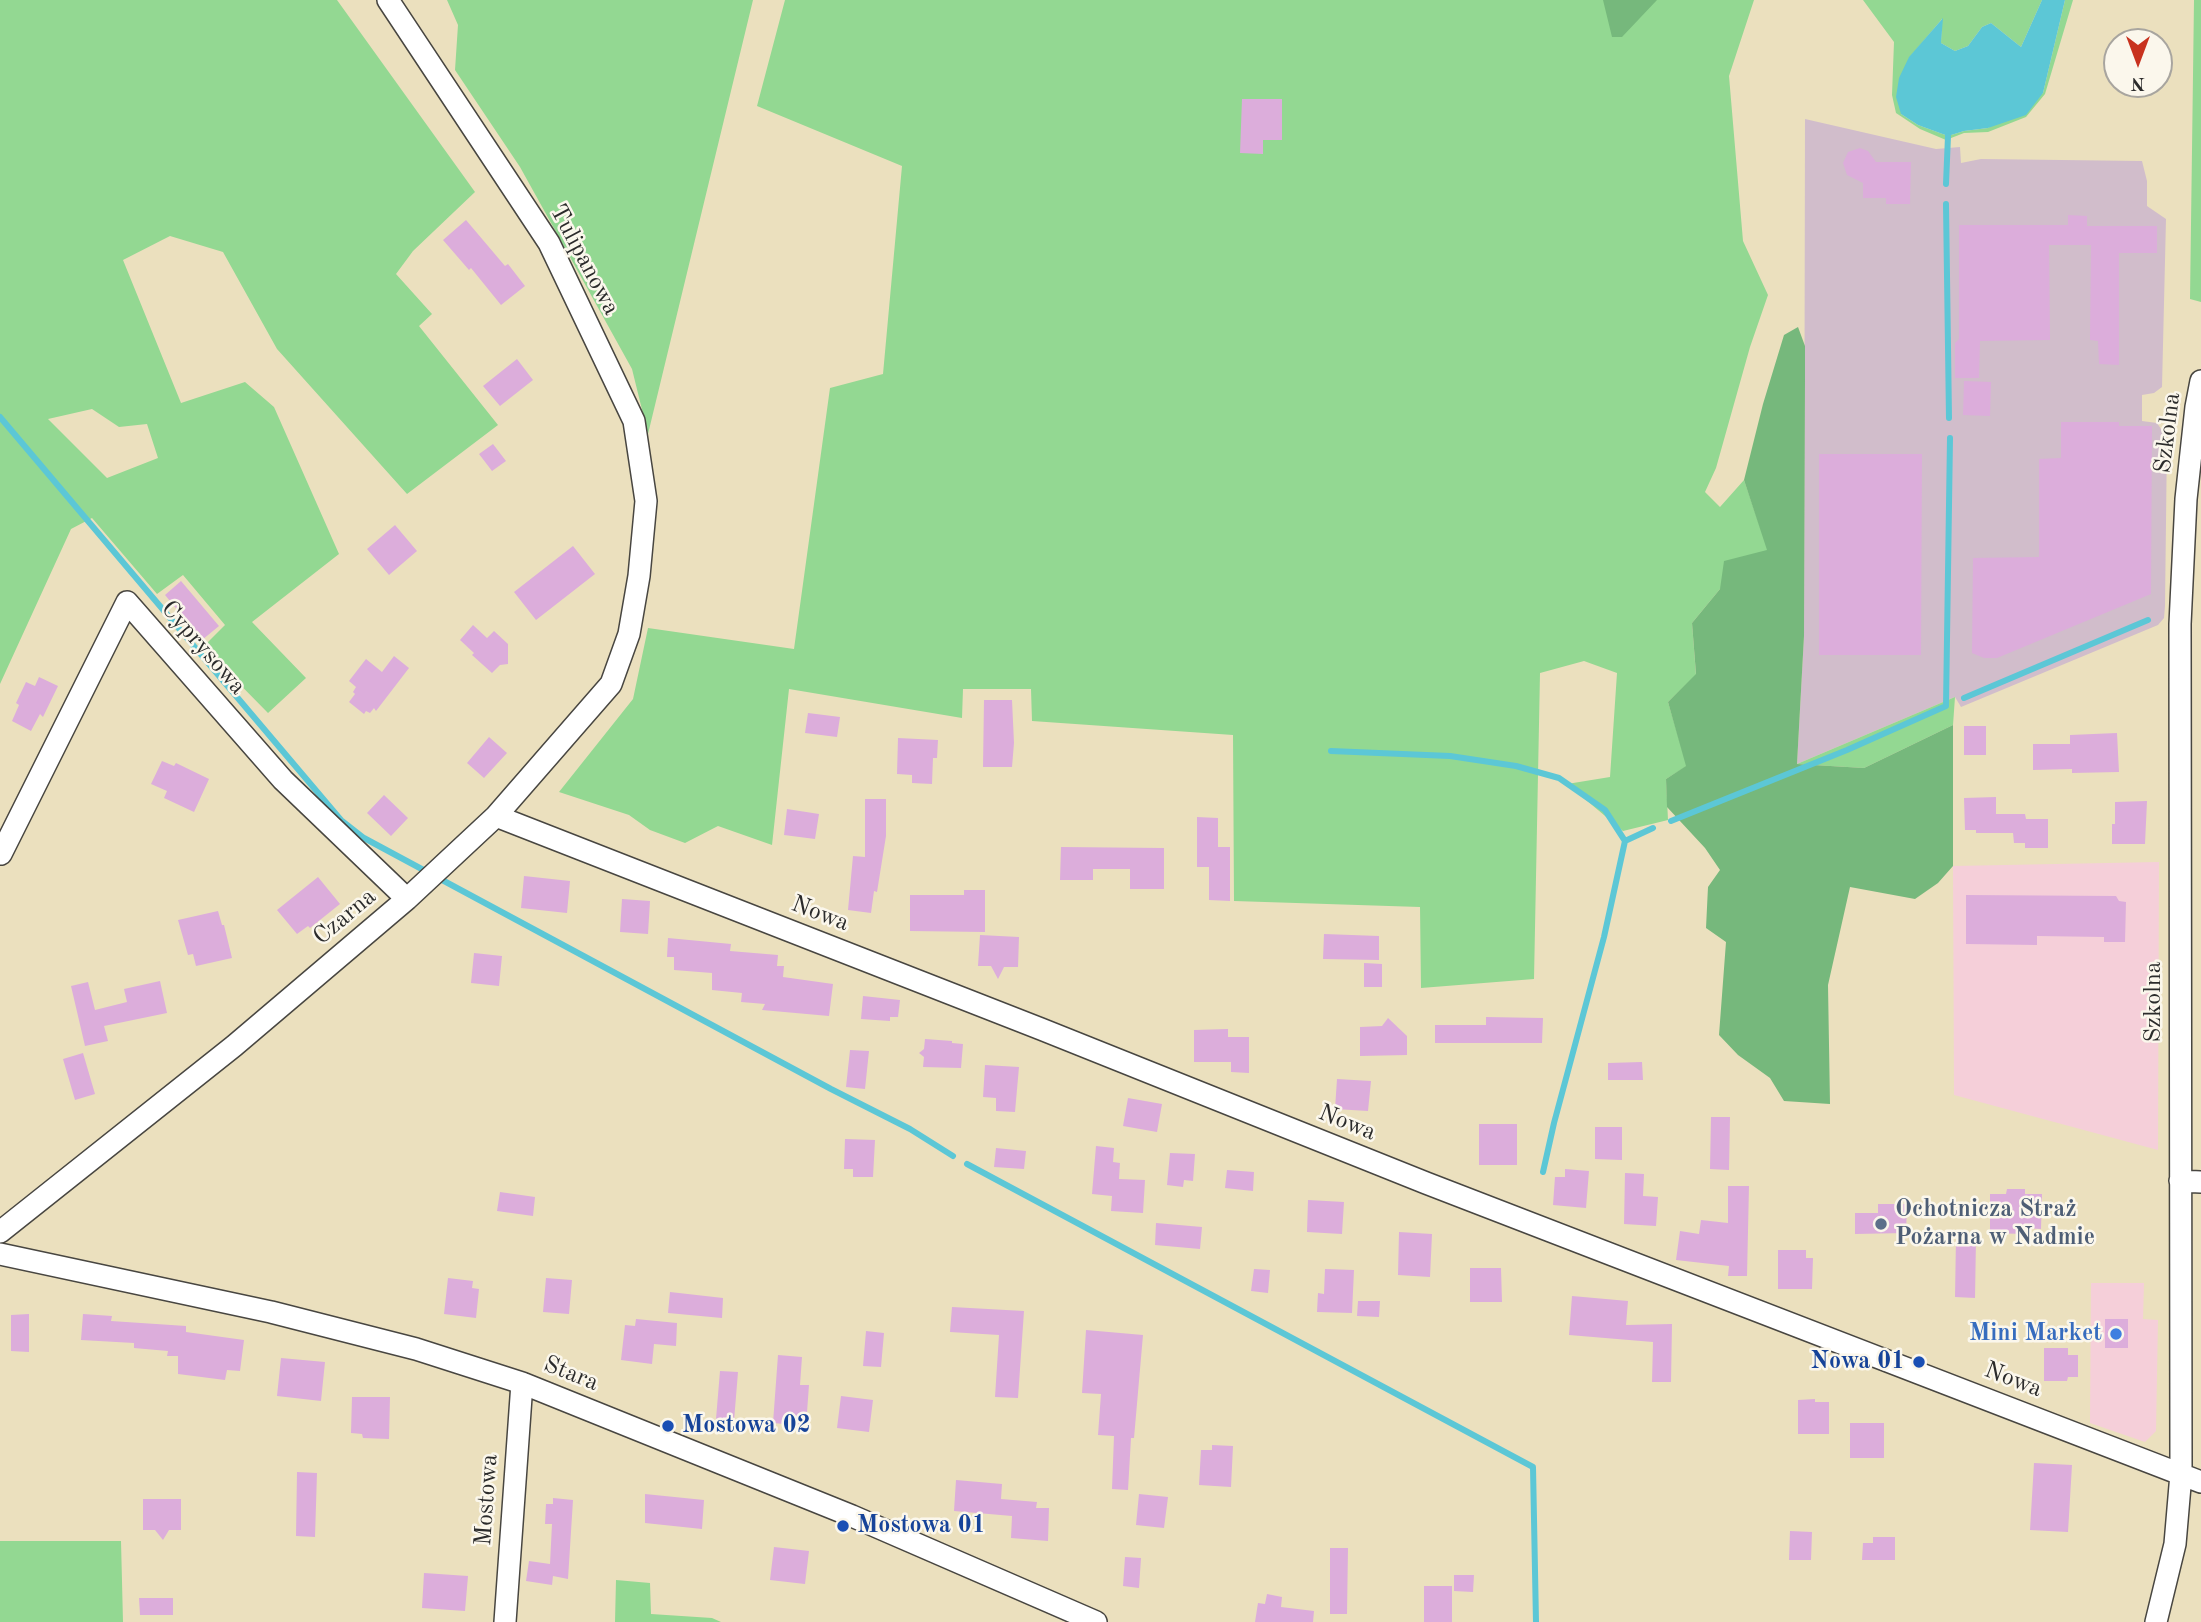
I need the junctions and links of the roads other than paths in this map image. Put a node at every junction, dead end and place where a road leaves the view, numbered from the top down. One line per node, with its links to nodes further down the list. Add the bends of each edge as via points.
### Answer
1 (388, 0): 3 (street, Tulipanowa, via 550,243 634,421 646,501)
2 (2201, 382): 4 (street, Szkolna, via 2184,523 2180,624)
3 (639, 576): 5 (street, Czarna, via 629,634 611,684)
4 (2191, 698): 8 (street, Szkolna)
5 (496, 816): 7 (street, Czarna); 12 (street, Nowa, via 1426,1183)
6 (1, 854): 7 (street, Cyprysowa, via 127,602 283,780)
7 (407, 899): 9 (street, Czarna, via 234,1046)
8 (2190, 1182): 12 (street, Szkolna)
9 (0, 1232)
10 (0, 1254): 11 (street, Stara, via 271,1312 416,1349)
11 (522, 1383): 14 (street, Mostowa); 15 (street, Stara, via 852,1516)
12 (2181, 1474): 13 (street, Nowa); 16 (street, Szkolna, via 2175,1544)
13 (2201, 1482)
14 (505, 1622)
15 (1096, 1622)
16 (2155, 1622)

